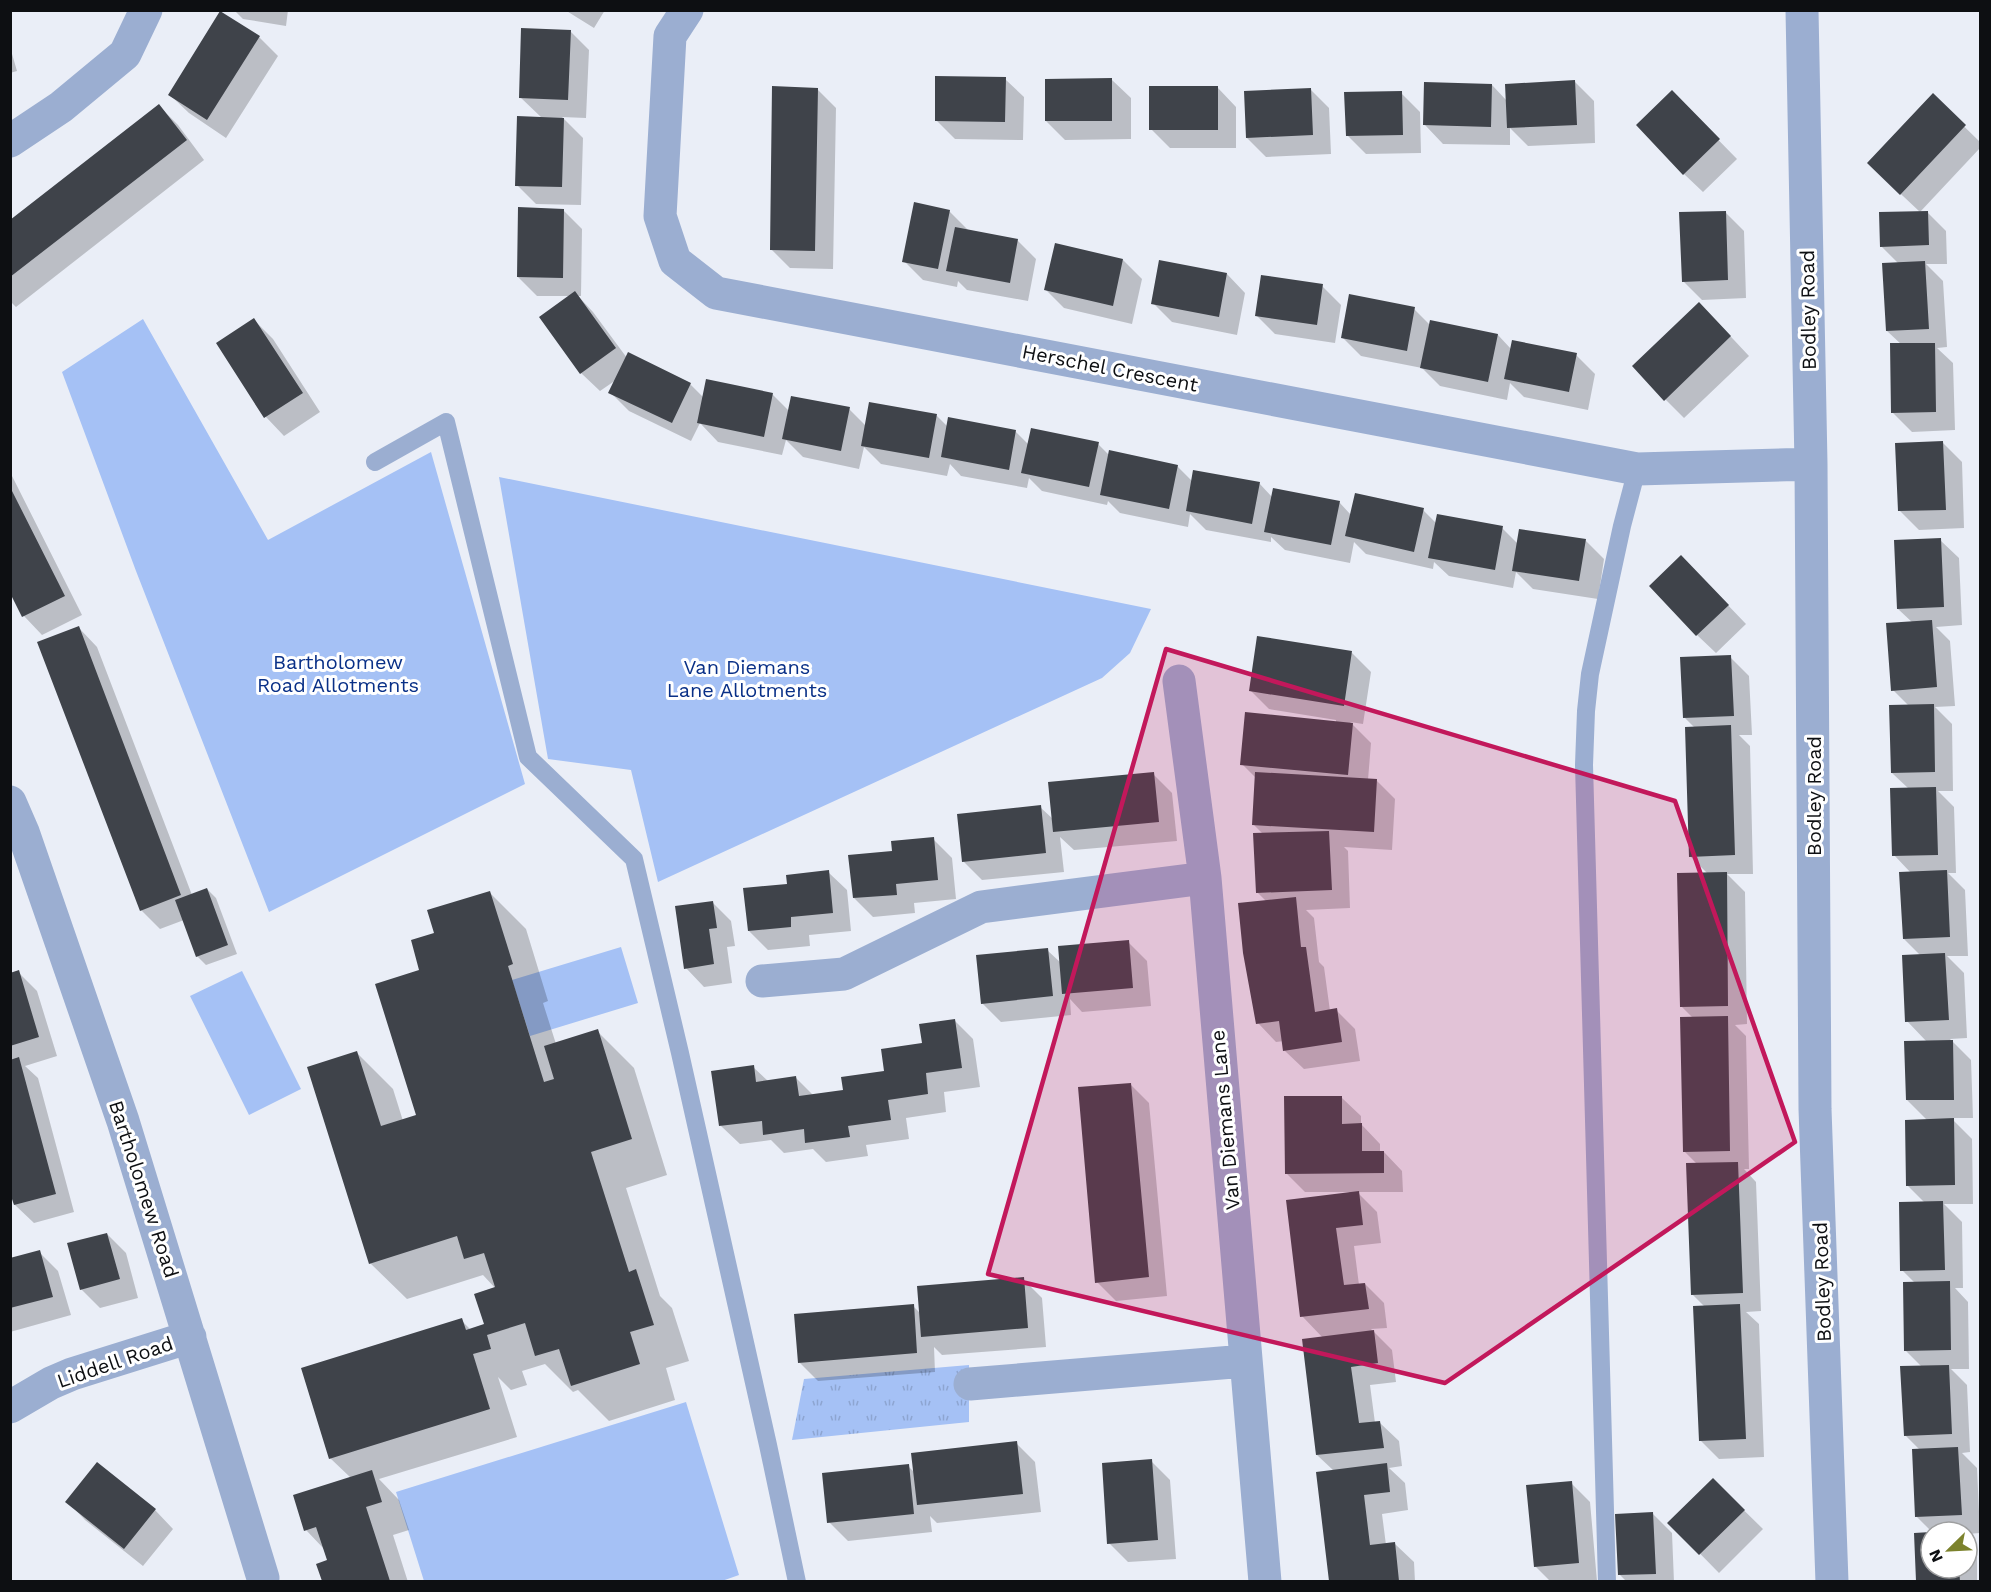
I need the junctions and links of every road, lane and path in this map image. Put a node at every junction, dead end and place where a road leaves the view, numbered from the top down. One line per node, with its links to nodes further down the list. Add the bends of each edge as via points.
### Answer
1 (146, 10): 4 (street, via 125,54 61,107)
2 (687, 10): 7 (street, Herschel Crescent, via 670,36 660,216 675,261 716,292)
3 (1802, 10): 6 (street, Bodley Road)
4 (10, 141)
5 (375, 462): 18 (lane, via 446,422 528,757 634,859)
6 (1812, 464): 7 (street, Herschel Crescent); 21 (street, Bodley Road, via 1815,1109)
7 (1637, 469): 20 (lane, via 1590,674 1584,765)
8 (1179, 681): 11 (street, Van Diemans Lane)
9 (10, 802): 10 (street, Bartholomew Road)
10 (16, 834): 13 (street, Bartholomew Road, via 123,1121)
11 (1205, 878): 12 (street, via 981,907 844,974); 14 (street, Van Diemans Lane)
12 (762, 981)
13 (190, 1337): 16 (street, Liddell Road, via 72,1374); 17 (street, Bartholomew Road)
14 (1245, 1361): 15 (street); 19 (street, Van Diemans Lane)
15 (970, 1384)
16 (10, 1407)
17 (263, 1580)
18 (797, 1581)
19 (1265, 1581)
20 (1606, 1581)
21 (1832, 1581)

